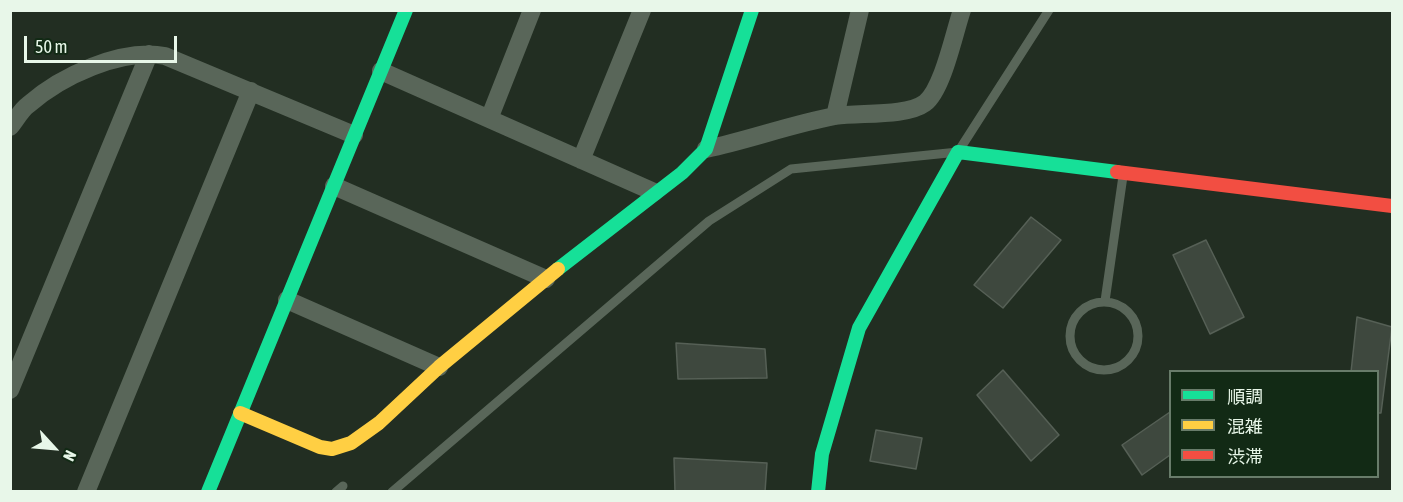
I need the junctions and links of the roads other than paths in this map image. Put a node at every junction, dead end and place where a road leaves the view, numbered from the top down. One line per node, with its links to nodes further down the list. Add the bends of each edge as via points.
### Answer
1 (406, 10): 9 (street)
2 (532, 10): 12 (street)
3 (642, 10): 17 (street)
4 (752, 10): 15 (street)
5 (860, 10): 11 (street)
6 (962, 10): 11 (street, via 933,94 924,104 909,110)
7 (1048, 10): 16 (lane)
8 (149, 54): 10 (street, via 165,56); 13 (street, via 129,55 83,70 27,105); 26 (street)
9 (381, 71): 12 (street); 14 (street)
10 (251, 91): 14 (street); 28 (street)
11 (835, 116): 15 (street)
12 (489, 119): 17 (street)
13 (10, 127)
14 (354, 135): 19 (street)
15 (706, 149): 20 (street, via 682,173)
16 (958, 152): 18 (street); 30 (lane, via 791,169 709,221); 31 (street, via 859,328 822,454)
17 (581, 160): 20 (street)
18 (1123, 172): 21 (street); 24 (lane)
19 (334, 186): 22 (street); 23 (street)
20 (654, 192): 22 (street)
21 (1392, 207)
22 (546, 279): 25 (street)
23 (287, 300): 25 (street); 27 (street)
24 (1105, 301): 24 (lane, via 1122,306 1134,319 1138,343 1123,366 1095,370 1073,353 1070,326 1078,312)
25 (438, 367): 27 (street, via 379,423 351,443 332,448 320,447)
26 (10, 390)
27 (240, 413): 29 (street)
28 (86, 492)
29 (208, 492)
30 (392, 492)
31 (818, 492)

